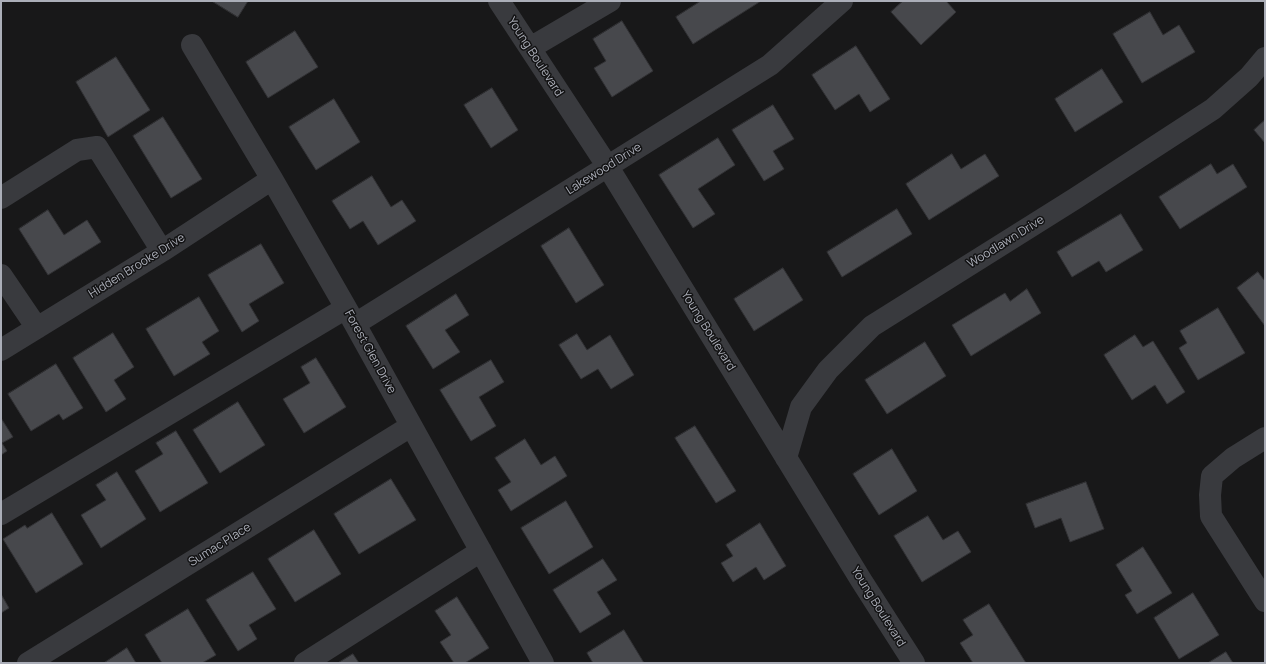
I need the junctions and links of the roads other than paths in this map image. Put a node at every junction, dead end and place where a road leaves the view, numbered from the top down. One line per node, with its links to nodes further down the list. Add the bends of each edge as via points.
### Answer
1 (499, 1): 5 (street, Young Boulevard)
2 (610, 1): 5 (street)
3 (842, 1): 7 (street, Lakewood Drive, via 770,65)
4 (192, 45): 8 (street, Forest Glen Drive)
5 (530, 48): 7 (street, Young Boulevard)
6 (1265, 58): 17 (street, Woodlawn Drive, via 1249,77 1213,109 872,326 828,370 801,407)
7 (608, 167): 12 (street, Lakewood Drive); 17 (street, Young Boulevard)
8 (272, 179): 10 (street, Hidden Brooke Drive); 12 (street, Forest Glen Drive)
9 (1, 198): 10 (street, via 77,150 97,147)
10 (162, 251): 13 (street, Hidden Brooke Drive)
11 (1, 275): 13 (street)
12 (351, 316): 15 (street, Forest Glen Drive); 18 (street, Lakewood Drive)
13 (37, 328): 14 (street, Hidden Brooke Drive)
14 (1, 350)
15 (411, 426): 19 (street, Forest Glen Drive); 21 (street, Sumac Place)
16 (1265, 438): 20 (street, via 1233,458 1212,476 1210,495 1211,516)
17 (786, 458): 24 (street, Young Boulevard)
18 (1, 514)
19 (480, 551): 22 (street); 23 (street, Forest Glen Drive)
20 (1265, 601)
21 (28, 663)
22 (305, 663)
23 (543, 663)
24 (914, 663)

